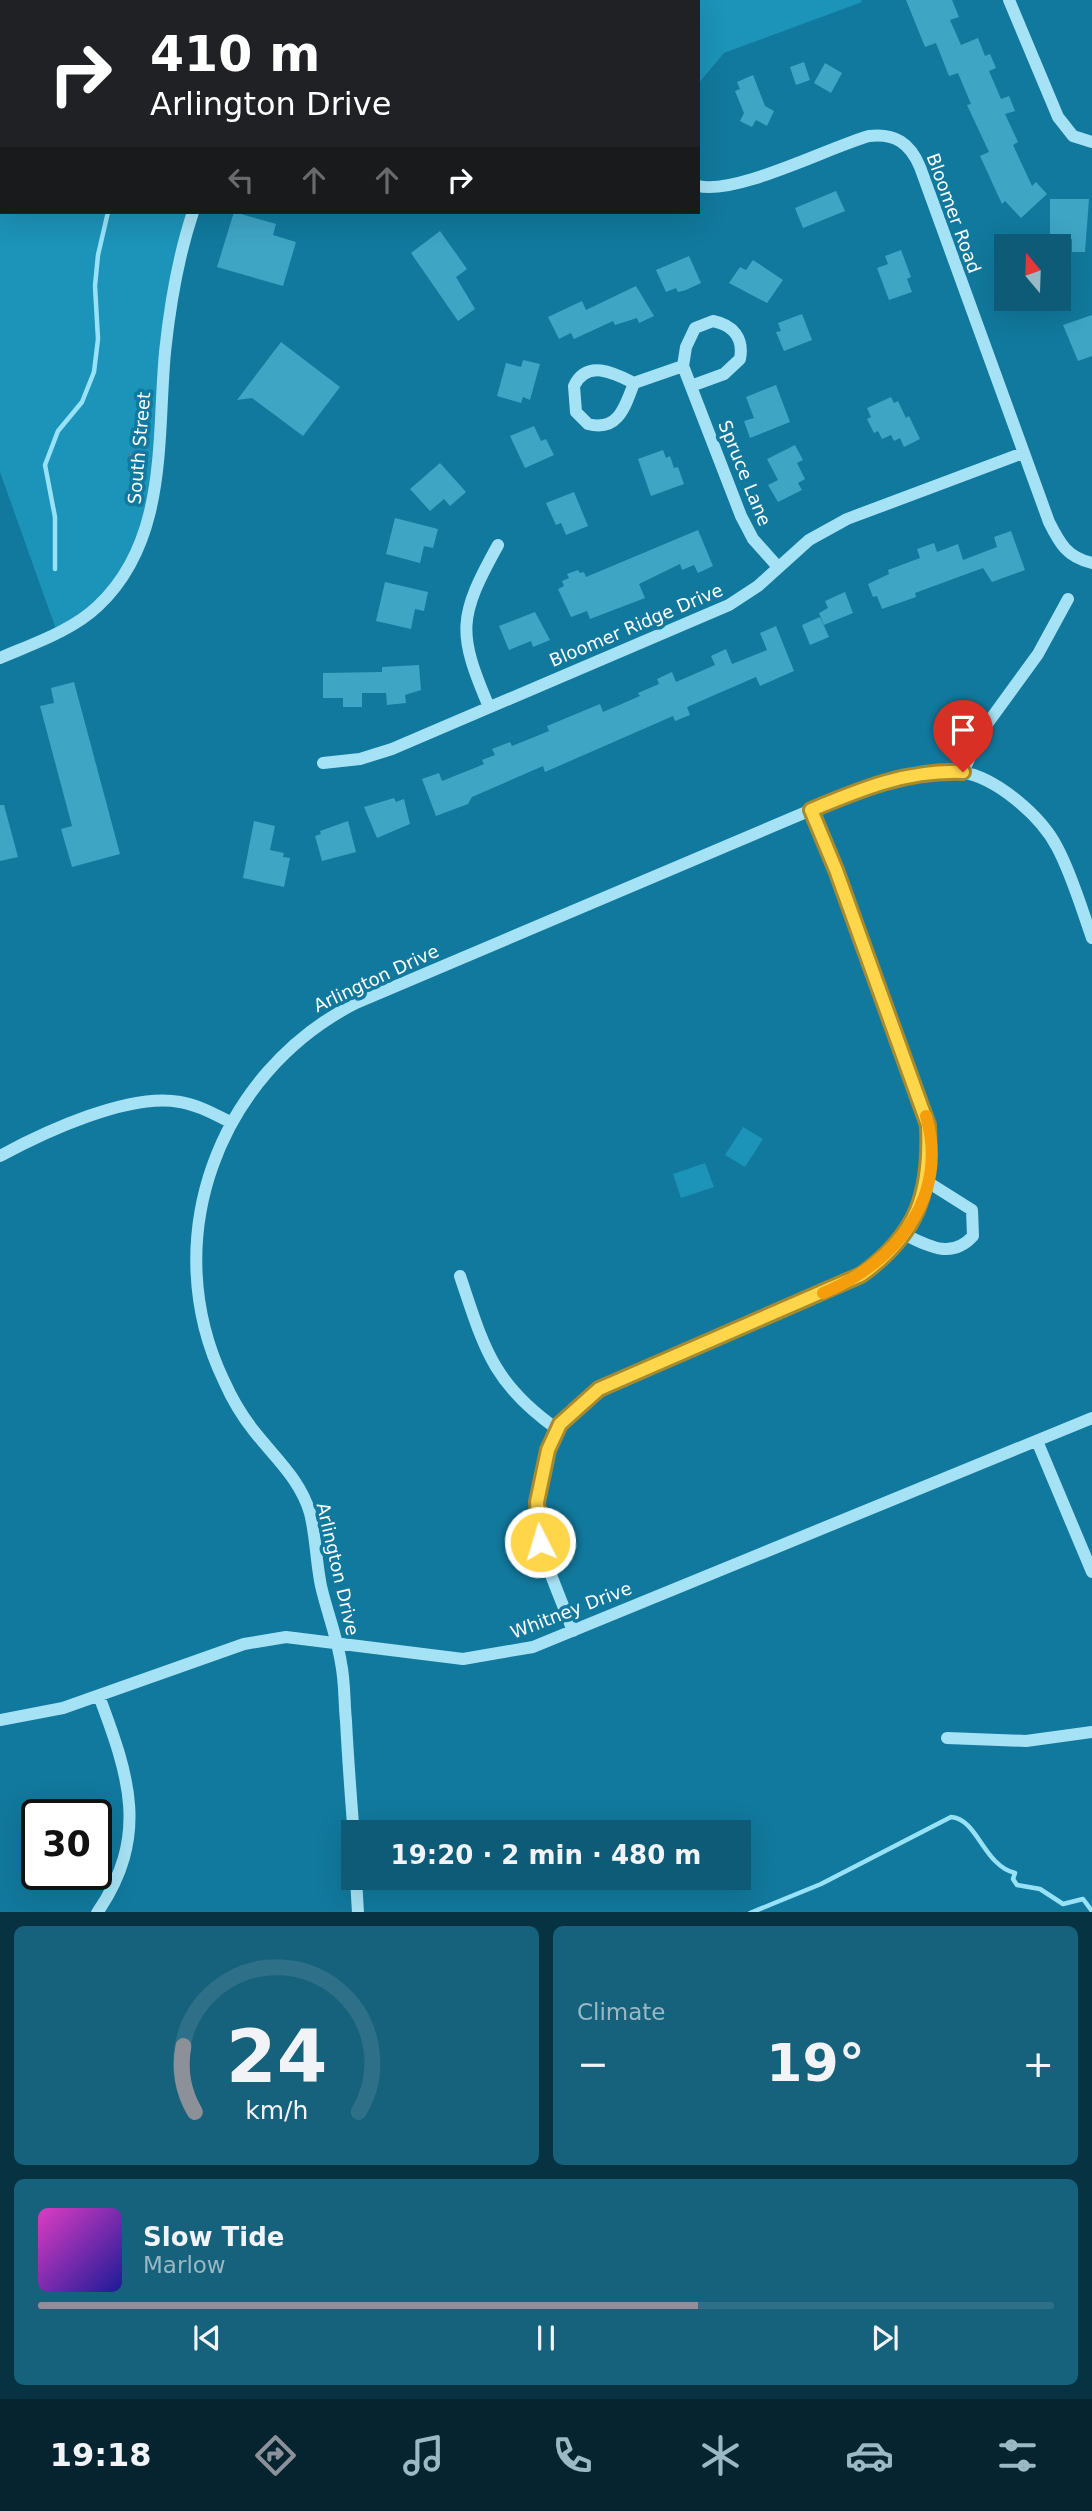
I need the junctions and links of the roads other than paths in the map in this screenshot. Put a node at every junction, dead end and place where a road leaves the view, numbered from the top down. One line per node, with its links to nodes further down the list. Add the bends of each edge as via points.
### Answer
1 (1009, 0): 2 (street, via 1058,117 1073,136)
2 (1092, 142)
3 (700, 187): 8 (street, Bloomer Road, via 733,185 869,136 891,136 907,145)
4 (193, 214): 13 (street, South Street, via 171,303 153,500 136,556 96,608)
5 (683, 366): 6 (street); 7 (street, Spruce Lane); 7 (street, via 689,337 699,325 723,323 737,334 741,351 733,368)
6 (634, 383): 6 (street, via 623,413 607,425 588,424 576,412 572,394 583,374 608,371)
7 (691, 386): 11 (street, Spruce Lane, via 741,516)
8 (1023, 453): 10 (street, Bloomer Road, via 1061,546); 11 (street, Bloomer Ridge Drive, via 847,519 809,540)
9 (498, 545): 14 (street, via 467,606 464,626 470,660)
10 (1092, 563)
11 (778, 567): 14 (street, Bloomer Ridge Drive, via 729,605)
12 (1068, 600): 16 (street, via 1038,654 982,731)
13 (0, 658)
14 (489, 708): 15 (street, Bloomer Ridge Drive, via 392,749)
15 (323, 763)
16 (963, 772): 17 (street, Arlington Drive, via 896,777); 18 (street, via 1027,807 1043,825 1062,857)
17 (811, 810): 19 (street, Arlington Drive, via 326,1018 278,1060); 21 (street, via 925,1114 930,1163)
18 (1092, 938)
19 (230, 1122): 20 (street, via 179,1101 140,1101 103,1111); 29 (street, Arlington Drive, via 212,1162 201,1211 197,1260 203,1320 237,1406 301,1489)
20 (0, 1156)
21 (926, 1181): 22 (street); 22 (street, via 972,1210 973,1236 954,1249 941,1250)
22 (906, 1235): 25 (street, via 861,1275 599,1389)
23 (460, 1276): 25 (street, via 494,1367 524,1404)
24 (1092, 1418): 26 (street, Whitney Drive)
25 (557, 1429): 28 (street, via 541,1477 537,1517 549,1570)
26 (1037, 1441): 27 (street); 28 (street, Whitney Drive)
27 (1092, 1573)
28 (573, 1631): 29 (street, Whitney Drive, via 533,1647 463,1659)
29 (337, 1643): 30 (street, Whitney Drive, via 286,1637 244,1644); 34 (street, Arlington Drive)
30 (99, 1696): 31 (street, Whitney Drive); 36 (street, via 124,1763 131,1825 123,1862)
31 (0, 1720)
32 (1092, 1732): 33 (street, via 1026,1741)
33 (947, 1738)
34 (353, 1820)
35 (357, 1890): 37 (street)
36 (98, 1912)
37 (358, 1912)

